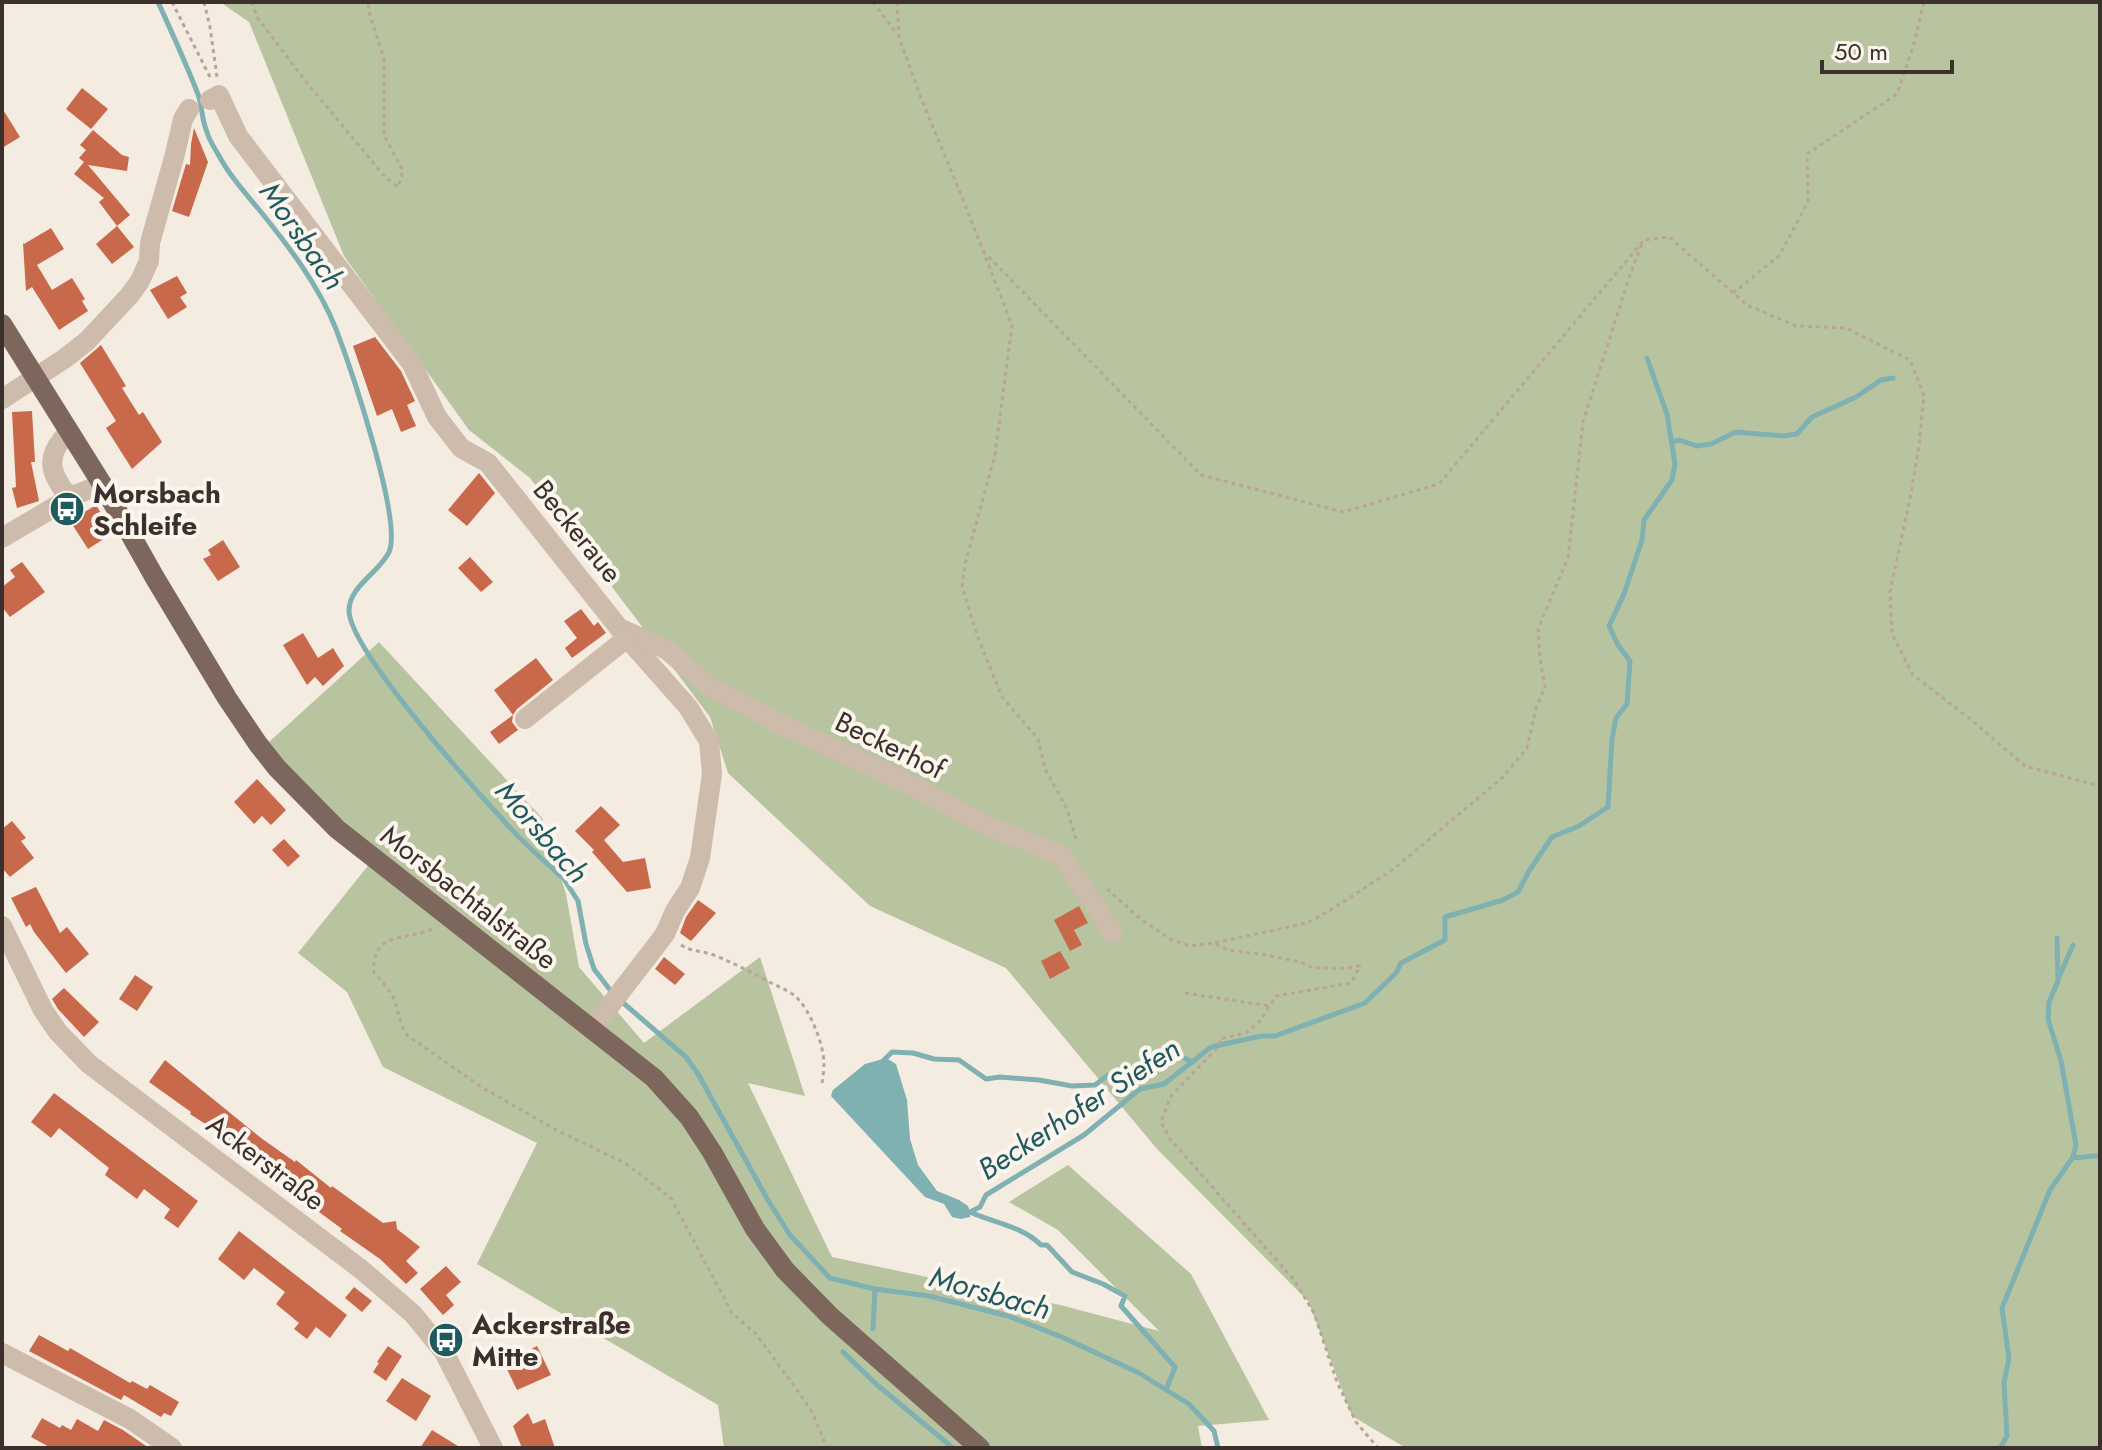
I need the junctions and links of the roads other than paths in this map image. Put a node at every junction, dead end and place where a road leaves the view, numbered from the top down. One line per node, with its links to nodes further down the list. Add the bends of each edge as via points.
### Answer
1 (214, 98): 10 (street, Beckeraue, via 412,364 437,417 461,448 488,463)
2 (189, 109): 4 (street, via 140,281 87,341)
3 (2, 324): 4 (main road, Morsbachtalstraße)
4 (34, 377): 5 (street); 6 (main road, Morsbachtalstraße)
5 (2, 399)
6 (69, 432): 7 (main road, Morsbachtalstraße); 8 (street, via 53,453 52,468 65,493)
7 (102, 484): 8 (street); 14 (main road, Morsbachtalstraße, via 258,744 302,795 337,829)
8 (73, 496): 9 (street)
9 (2, 538)
10 (624, 633): 11 (street); 13 (street, Beckerhof, via 667,650 709,686 782,725 990,827 1061,855); 14 (street, Beckeraue, via 688,707 709,741 712,774 700,858 690,888 665,934)
11 (525, 719)
12 (2, 926): 17 (street, Ackerstraße, via 43,1010 89,1064 413,1314 444,1352)
13 (1113, 933)
14 (592, 1029): 18 (main road, Morsbachtalstraße, via 654,1078 689,1117 785,1270)
15 (2, 1353): 16 (street, via 130,1419)
16 (172, 1448)
17 (493, 1448)
18 (980, 1448)

